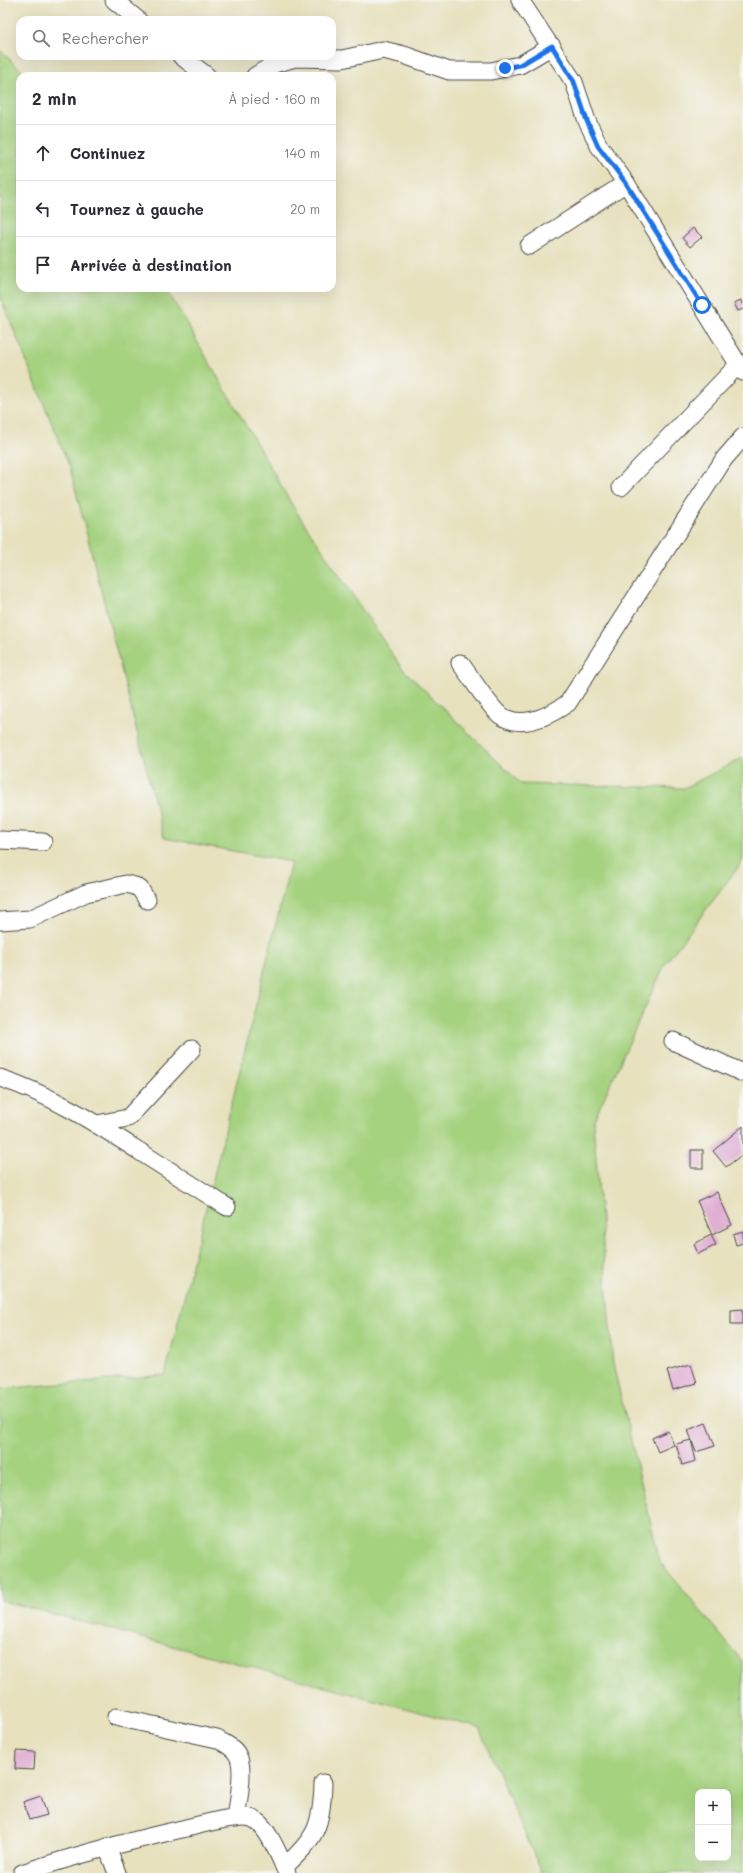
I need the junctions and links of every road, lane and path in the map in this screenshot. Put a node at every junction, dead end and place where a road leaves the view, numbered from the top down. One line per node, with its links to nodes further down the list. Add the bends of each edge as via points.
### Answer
1 (114, 0): 3 (street)
2 (520, 0): 4 (street)
3 (133, 16)
4 (552, 46): 5 (street, via 520,65 491,71 449,71 383,50); 10 (street, via 574,82 598,146)
5 (336, 59)
6 (186, 60): 8 (street)
7 (289, 60): 9 (street, via 274,64)
8 (202, 72)
9 (261, 72)
10 (626, 183): 11 (street); 12 (street)
11 (529, 246)
12 (740, 368): 14 (street)
13 (743, 437): 15 (street, via 724,460 568,703 555,712 530,721 511,721 498,714)
14 (621, 487)
15 (460, 663)
16 (0, 840): 17 (street)
17 (43, 842)
18 (147, 900): 19 (street, via 140,889 126,884 86,894 35,918)
19 (0, 921)
20 (673, 1041): 22 (street)
21 (192, 1049): 24 (street, via 128,1118)
22 (743, 1073)
23 (0, 1078): 24 (street)
24 (97, 1124): 25 (street)
25 (227, 1207)
26 (116, 1717): 28 (street, via 217,1739 231,1747 239,1757 241,1773)
27 (323, 1783): 30 (street, via 322,1806 314,1835)
28 (236, 1818): 29 (street); 30 (street, via 251,1818 260,1823)
29 (107, 1847): 31 (street); 32 (street)
30 (286, 1870)
31 (22, 1873)
32 (117, 1873)

